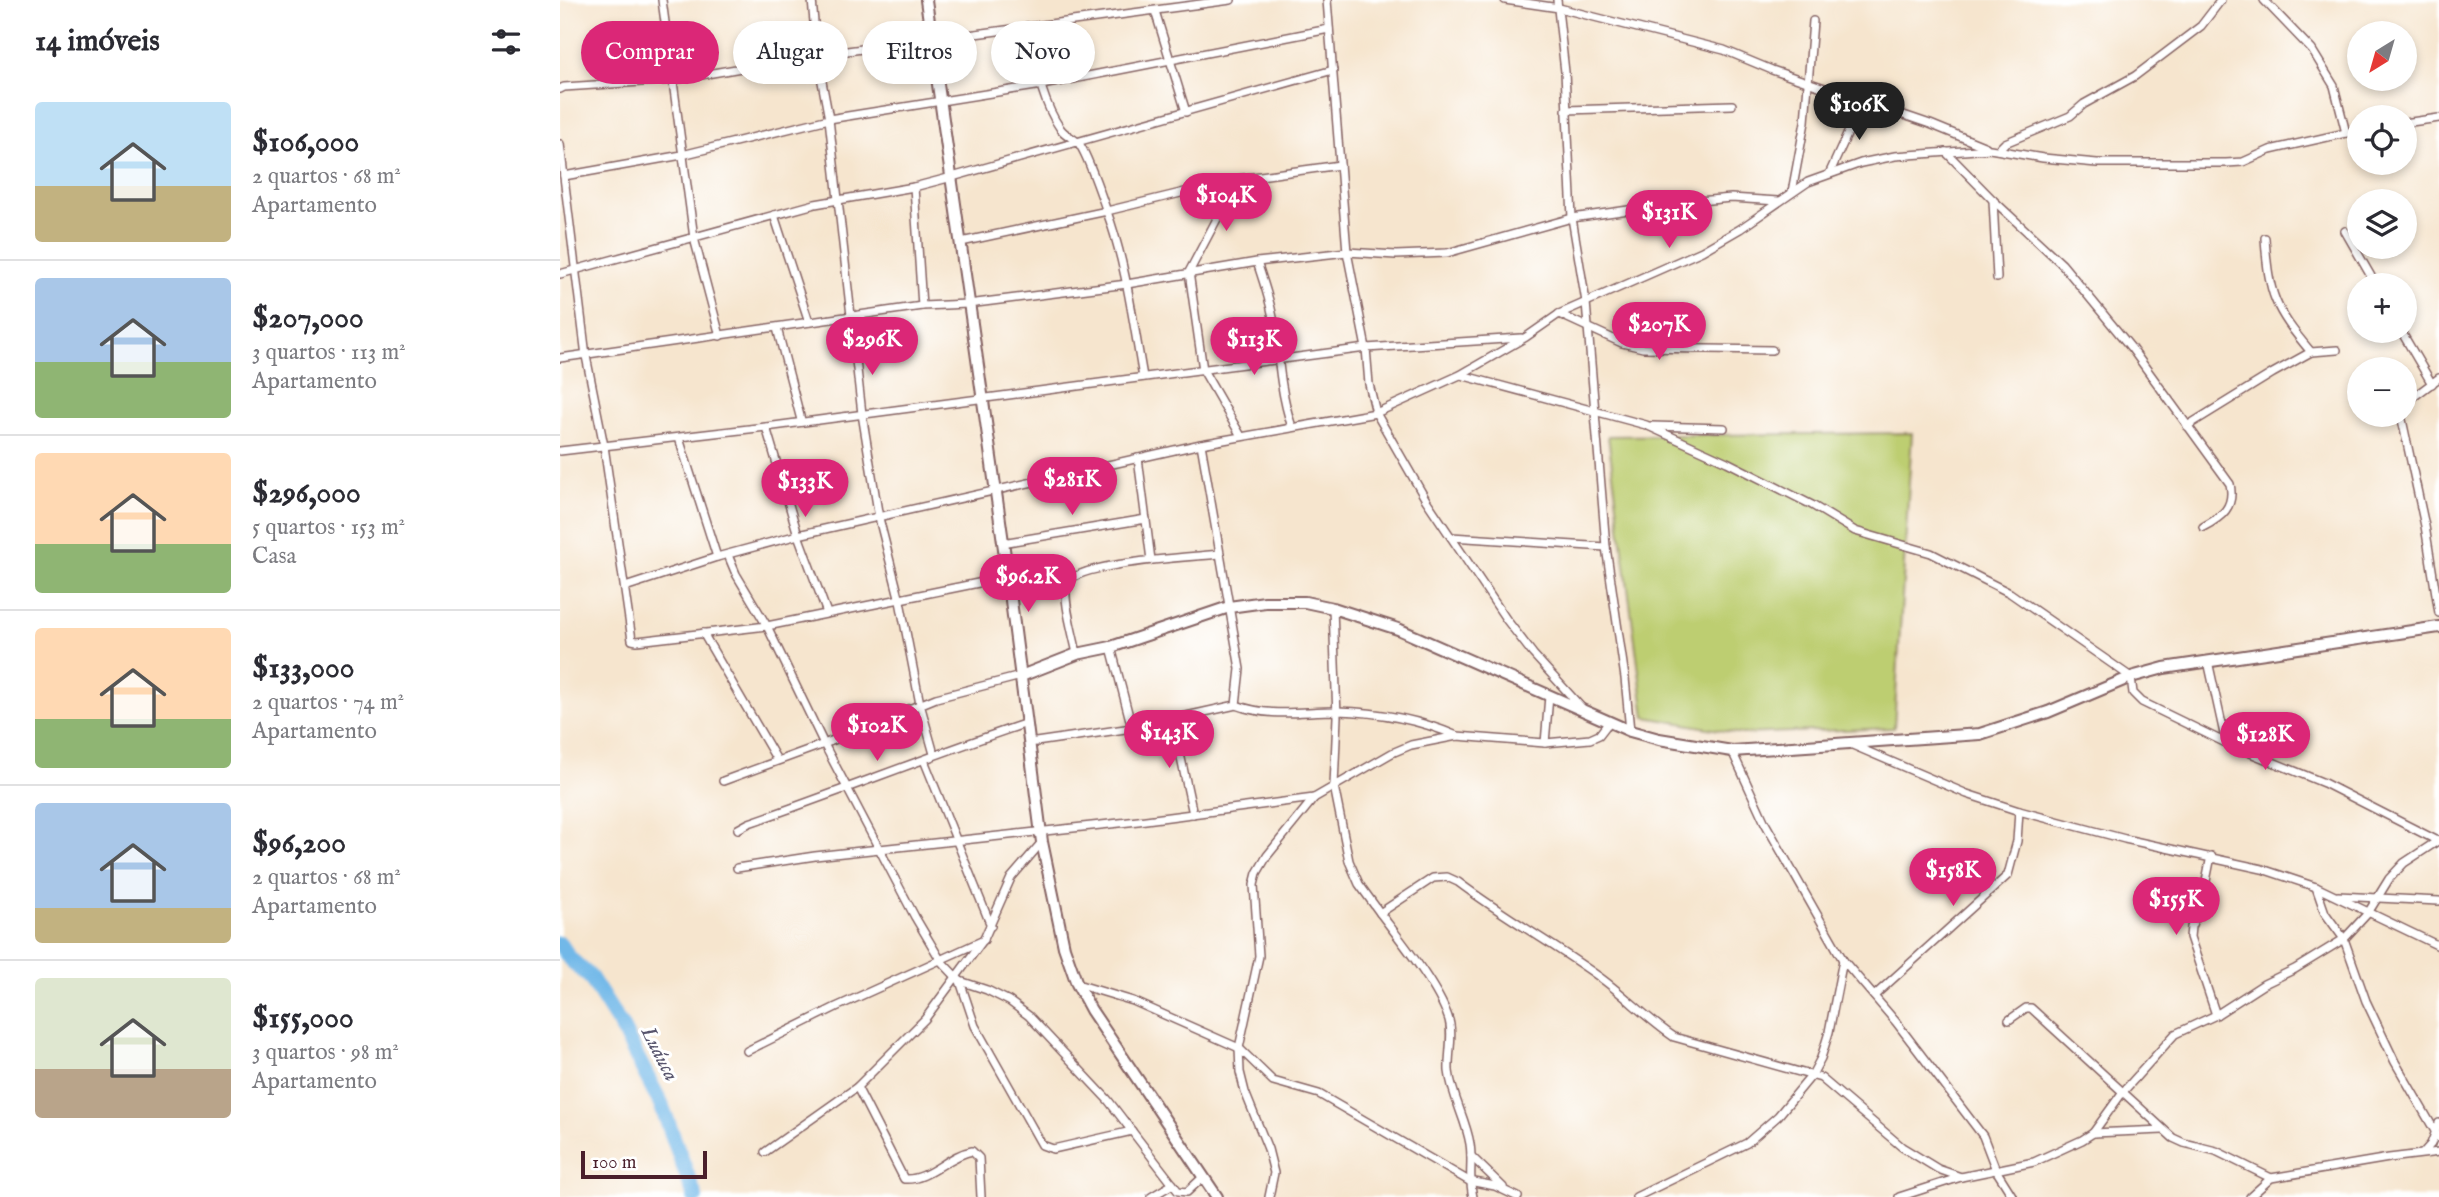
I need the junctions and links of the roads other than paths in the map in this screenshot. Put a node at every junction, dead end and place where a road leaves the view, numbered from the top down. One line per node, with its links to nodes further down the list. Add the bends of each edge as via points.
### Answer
1 (662, 0): 11 (street)
2 (812, 0): 12 (street)
3 (926, 0): 13 (street)
4 (1231, 0): 10 (street)
5 (1327, 0): 16 (street)
6 (1505, 0): 9 (street)
7 (2221, 0): 37 (street, via 2201,26 2135,76 2070,116)
8 (2264, 0): 34 (street, via 2312,50 2334,86)
9 (1558, 4): 19 (street, via 1724,51); 29 (street)
10 (1155, 11): 14 (street); 17 (street)
11 (665, 21)
12 (814, 21)
13 (929, 21)
14 (1070, 21)
15 (1814, 21): 19 (street)
16 (1329, 29): 17 (street); 18 (street)
17 (1169, 60): 24 (street); 30 (street)
18 (1333, 70): 30 (street); 40 (street)
19 (1809, 81): 26 (street); 46 (street)
20 (610, 84): 25 (street)
21 (673, 84): 39 (street)
22 (822, 84): 32 (street)
23 (938, 84): 27 (street)
24 (1042, 85): 27 (street); 35 (street, via 1059,127)
25 (560, 89)
26 (1863, 100): 37 (street); 41 (street)
27 (941, 102): 32 (street); 43 (street)
28 (1732, 105): 29 (street)
29 (1566, 110): 52 (street)
30 (1186, 111): 35 (street)
31 (2439, 118): 33 (street)
32 (829, 119): 39 (street); 47 (street)
33 (2417, 121)
34 (2346, 133): 37 (street, via 2225,163 2097,163)
35 (1079, 143): 43 (street); 50 (street)
36 (560, 144): 42 (street)
37 (1994, 149): 38 (street)
38 (1946, 152): 41 (street, via 1895,156); 48 (street)
39 (682, 155): 42 (street); 54 (street)
40 (1340, 165): 44 (street); 57 (street)
41 (1830, 172): 46 (street)
42 (564, 176): 59 (street)
43 (952, 177): 45 (street); 56 (street)
44 (1238, 179): 50 (street); 60 (street)
45 (914, 187): 47 (street); 67 (street)
46 (1792, 192): 49 (street)
47 (839, 200): 51 (street); 69 (street)
48 (1993, 200): 63 (street); 95 (street, via 2062,264)
49 (1779, 201): 52 (street, via 1731,198); 65 (street, via 1702,251)
50 (1107, 211): 56 (street); 64 (street)
51 (774, 215): 54 (street); 70 (street)
52 (1572, 218): 57 (street, via 1447,253); 65 (street)
53 (2345, 230): 61 (street)
54 (694, 238): 59 (street); 73 (street)
55 (2264, 238): 79 (street, via 2273,296 2284,320)
56 (961, 243): 66 (street)
57 (1347, 252): 58 (street); 76 (street)
58 (1256, 262): 60 (street); 82 (street, via 1268,295)
59 (576, 271): 62 (street); 80 (street)
60 (1189, 272): 64 (street); 83 (street)
61 (2369, 273)
62 (560, 274)
63 (1997, 278)
64 (1127, 284): 66 (street); 85 (street)
65 (1586, 302): 68 (street); 71 (street)
66 (968, 304): 67 (street); 89 (street)
67 (922, 306): 69 (street)
68 (1559, 314): 71 (street); 74 (street)
69 (850, 316): 70 (street); 92 (street)
70 (809, 322): 72 (street)
71 (1587, 325): 77 (street, via 1643,348); 91 (street)
72 (777, 328): 73 (street); 93 (street)
73 (720, 336): 80 (street)
74 (1525, 337): 76 (street); 84 (street)
75 (2409, 343): 87 (street)
76 (1366, 348): 82 (street); 90 (street)
77 (1772, 350)
78 (2337, 350): 79 (street)
79 (2311, 352): 95 (street)
80 (586, 356): 81 (street); 103 (street)
81 (560, 358)
82 (1277, 360): 83 (street); 97 (street)
83 (1203, 370): 85 (street); 100 (street)
84 (1460, 375): 90 (street); 91 (street)
85 (1143, 377): 89 (street)
86 (2439, 378): 87 (street)
87 (2432, 384): 88 (street)
88 (2417, 395)
89 (981, 398): 92 (street); 106 (street)
90 (1376, 413): 97 (street); 111 (street)
91 (1594, 413): 94 (street); 113 (street)
92 (862, 414): 93 (street); 107 (street)
93 (801, 420): 96 (street)
94 (1646, 425): 99 (street); 132 (street, via 1727,462 1855,531 1931,553 2010,593)
95 (2188, 426): 109 (street, via 2230,484 2228,510)
96 (766, 427): 101 (street); 110 (street)
97 (1292, 427): 100 (street)
98 (2404, 427): 124 (street)
99 (1724, 428)
100 (1241, 436): 102 (street)
101 (679, 438): 103 (street); 116 (street)
102 (1201, 443): 105 (street); 114 (street)
103 (604, 446): 104 (street); 119 (street)
104 (560, 451)
105 (1138, 458): 106 (street); 108 (street)
106 (996, 491): 107 (street); 112 (street)
107 (879, 518): 110 (street); 120 (street)
108 (1146, 519): 112 (street); 117 (street)
109 (2203, 527)
110 (798, 535): 115 (street); 123 (street)
111 (1451, 537): 113 (street); 137 (street, via 1533,654)
112 (1002, 543): 118 (street)
113 (1606, 547): 142 (street)
114 (1220, 554): 117 (street); 121 (street)
115 (727, 555): 116 (street); 125 (street)
116 (717, 557): 119 (street)
117 (1151, 560): 129 (street, via 1071,578 1067,601)
118 (1007, 577): 120 (street); 131 (street)
119 (625, 587): 127 (street, via 633,640)
120 (900, 601): 123 (street); 134 (street)
121 (1229, 607): 122 (street, via 1291,601); 128 (street); 135 (street, via 1240,669)
122 (1333, 608): 133 (street, via 1398,629); 136 (street)
123 (827, 613): 125 (street)
124 (2439, 613)
125 (767, 626): 127 (street); 147 (street)
126 (2439, 626): 130 (street)
127 (703, 633): 151 (street)
128 (1111, 647): 129 (street); 141 (street)
129 (1077, 654): 131 (street)
130 (2208, 661): 132 (street); 146 (street)
131 (1021, 677): 134 (street); 140 (street)
132 (2131, 677): 146 (street, via 2136,698); 148 (street, via 1980,734)
133 (1549, 696): 137 (street); 145 (street)
134 (920, 704): 147 (street); 150 (street)
135 (1236, 705): 136 (street, via 1271,714); 138 (street)
136 (1337, 711): 143 (street, via 1408,718); 154 (street)
137 (1585, 711): 139 (street)
138 (1172, 720): 141 (street); 158 (street)
139 (1609, 722): 142 (street); 145 (street, via 1590,739)
140 (1027, 723): 144 (street); 150 (street)
141 (1132, 728): 144 (street)
142 (1630, 731): 149 (street)
143 (1457, 736): 145 (street); 154 (street, via 1411,745)
144 (1029, 743): 160 (street)
145 (1545, 743)
146 (2226, 743): 162 (street, via 2324,783)
147 (824, 744): 151 (street); 155 (street)
148 (1850, 744): 149 (street); 157 (street)
149 (1732, 751): 176 (street, via 1765,822)
150 (934, 754): 152 (street)
151 (777, 760): 153 (street)
152 (924, 760): 155 (street); 161 (street)
153 (723, 781)
154 (1334, 786): 156 (street); 170 (street, via 1349,862)
155 (848, 789): 159 (street); 163 (street)
156 (1314, 797): 158 (street); 183 (street, via 1257,873 1259,956)
157 (2019, 811): 164 (street); 180 (street, via 2008,875)
158 (1193, 814): 160 (street)
159 (738, 829)
160 (1041, 836): 161 (street); 172 (street, via 1011,878); 179 (street, via 1064,947)
161 (955, 840): 163 (street); 172 (street)
162 (2438, 840): 168 (street, via 2404,863)
163 (880, 849): 165 (street); 177 (street)
164 (2211, 856): 166 (street); 181 (street, via 2190,937)
165 (737, 868)
166 (2316, 887): 167 (street); 174 (street, via 2325,913)
167 (2334, 896): 168 (street); 171 (street)
168 (2379, 896): 169 (street); 171 (street)
169 (2439, 901)
170 (1380, 913): 185 (street, via 1433,878 1447,877 1612,986 1674,1037); 196 (street, via 1449,1018 1450,1075)
171 (2368, 913): 174 (street); 175 (street)
172 (991, 927): 173 (street)
173 (984, 939): 177 (street); 178 (street)
174 (2344, 939): 181 (street); 192 (street, via 2366,1001)
175 (2439, 946)
176 (1843, 960): 180 (street); 185 (street, via 1829,1032)
177 (941, 961): 178 (street); 184 (street)
178 (959, 980): 186 (street); 190 (street, via 998,995 1029,1016); 190 (street, via 975,1026 1042,1145 1053,1149)
179 (1077, 984): 183 (street, via 1133,1001); 198 (street, via 1108,1038)
180 (1874, 996): 197 (street, via 1983,1136)
181 (2216, 1015): 187 (street, via 2175,1034)
182 (2009, 1020): 187 (street, via 2031,1009)
183 (1239, 1048): 201 (street, via 1273,1080 1319,1094); 207 (street, via 1245,1092 1271,1161)
184 (747, 1051)
185 (1812, 1075): 199 (street, via 1833,1087 1902,1147); 210 (street, via 1778,1116 1747,1143)
186 (857, 1087): 193 (street); 204 (street, via 904,1179 972,1151 979,1158)
187 (2122, 1093): 189 (street); 191 (street)
188 (2439, 1124): 192 (street)
189 (2164, 1130): 191 (street); 200 (street, via 2184,1143 2216,1151)
190 (1132, 1131): 202 (street)
191 (2093, 1133): 197 (street, via 2034,1163)
192 (2437, 1135): 195 (street)
193 (765, 1152)
194 (2439, 1152): 195 (street)
195 (2423, 1153): 200 (street)
196 (1471, 1156): 201 (street); 203 (street)
197 (1996, 1170): 199 (street); 212 (street)
198 (1203, 1177): 202 (street, via 1183,1193); 206 (street)
199 (1961, 1177): 211 (street)
200 (2271, 1178): 213 (street)
201 (1469, 1181): 203 (street); 208 (street)
202 (1173, 1184): 205 (street)
203 (1506, 1190): 209 (street)
204 (981, 1197)
205 (1151, 1197)
206 (1217, 1197)
207 (1269, 1197)
208 (1473, 1197)
209 (1518, 1197)
210 (1636, 1197)
211 (1899, 1197)
212 (2014, 1197)
213 (2250, 1197)

